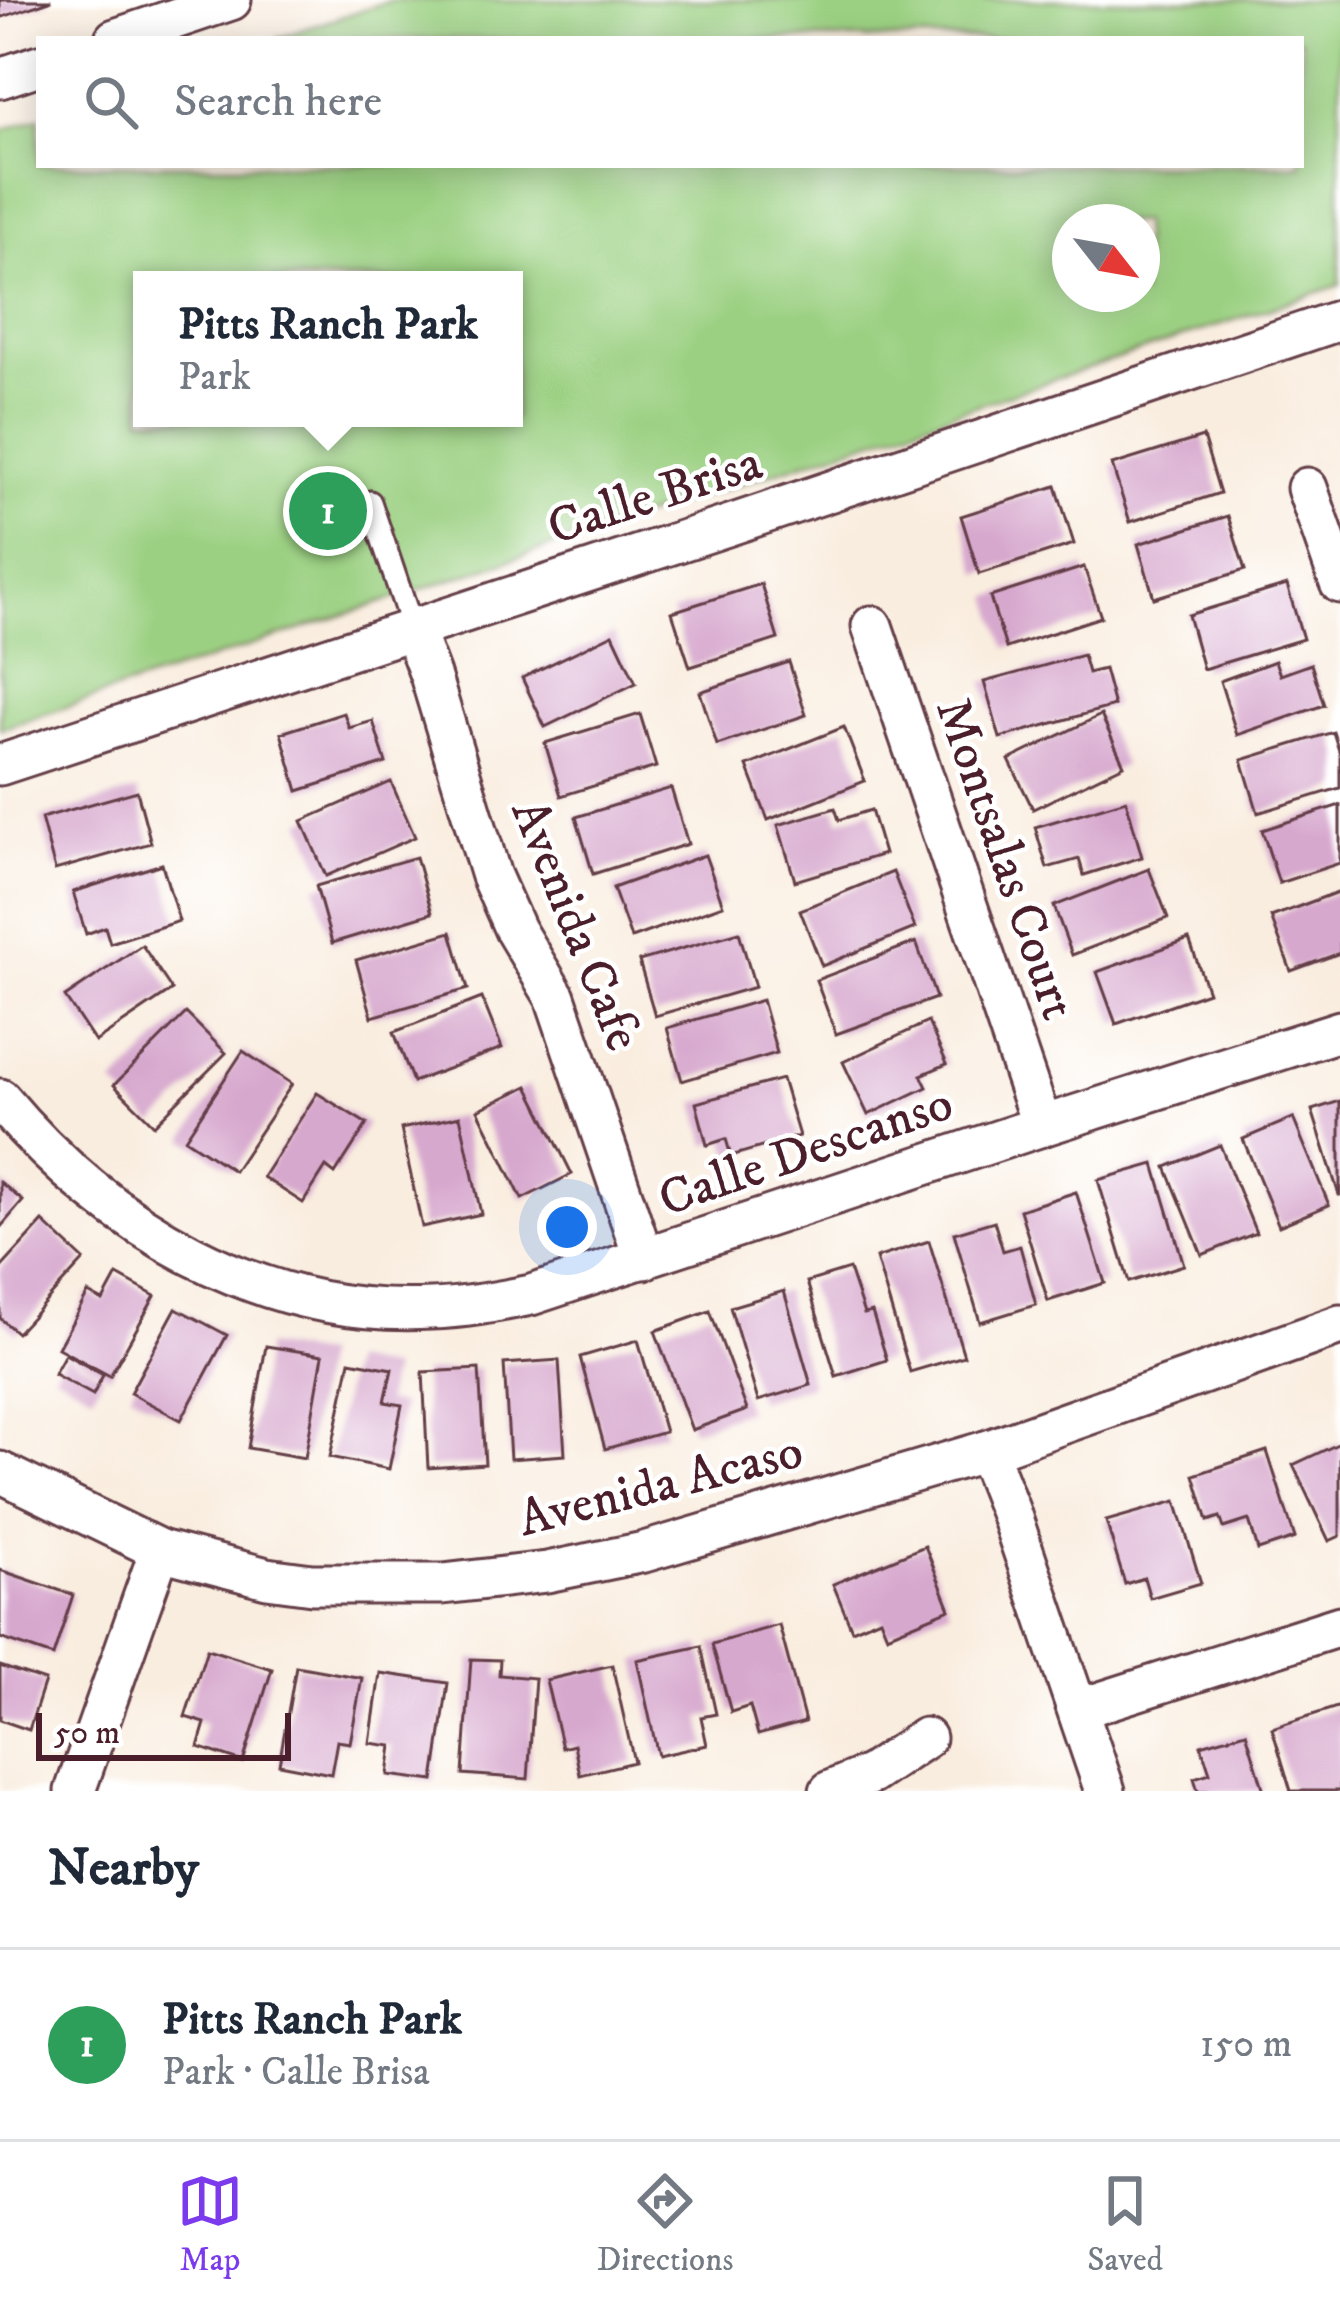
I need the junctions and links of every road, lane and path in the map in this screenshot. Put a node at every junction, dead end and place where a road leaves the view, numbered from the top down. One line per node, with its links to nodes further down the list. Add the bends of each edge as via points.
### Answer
1 (231, 0): 2 (street)
2 (124, 36)
3 (36, 65): 4 (street)
4 (0, 78)
5 (1340, 320): 10 (street, Calle Brisa)
6 (1307, 488): 8 (street)
7 (370, 502): 10 (lane)
8 (1340, 583)
9 (872, 626): 14 (street, Montsalas Court)
10 (413, 630): 11 (street, Calle Brisa); 15 (street, Avenida Cafe, via 491,876 554,997)
11 (0, 765)
12 (1340, 1031): 14 (street, Calle Descanso)
13 (0, 1099): 15 (street, Calle Descanso, via 33,1139 126,1217 178,1249 297,1297 374,1309 479,1305)
14 (1042, 1126): 15 (street, Calle Descanso)
15 (644, 1259)
16 (1340, 1325): 17 (street, Avenida Acaso)
17 (986, 1451): 19 (street, Avenida Acaso, via 644,1552 547,1572 443,1584 312,1584); 21 (street)
18 (0, 1472): 19 (street, Avenida Acaso)
19 (160, 1550): 23 (street)
20 (1340, 1626): 21 (street)
21 (1079, 1709): 25 (street)
22 (925, 1738): 24 (street)
23 (76, 1791)
24 (830, 1791)
25 (1106, 1791)

